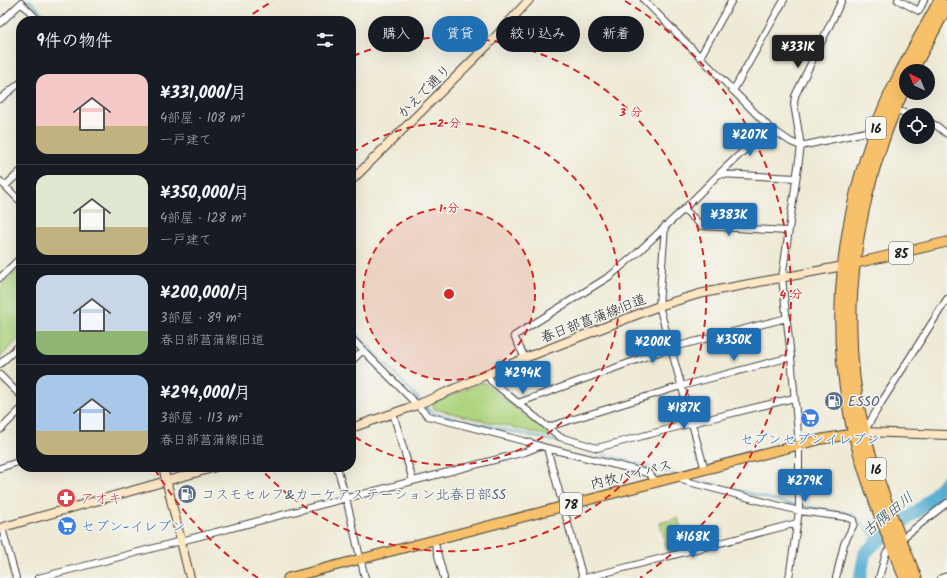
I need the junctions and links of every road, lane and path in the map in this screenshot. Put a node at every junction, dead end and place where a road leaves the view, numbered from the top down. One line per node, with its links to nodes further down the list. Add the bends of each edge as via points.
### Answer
1 (529, 0): 27 (street, かえで通り, via 488,45)
2 (644, 0): 12 (street)
3 (732, 0): 12 (street)
4 (784, 0): 15 (street)
5 (842, 0): 24 (street, via 795,96)
6 (898, 0): 7 (street, via 919,11)
7 (924, 0)
8 (940, 0): 22 (highway, 16, via 899,76)
9 (947, 6): 13 (highway)
10 (34, 16): 11 (street, via 21,3)
11 (0, 23)
12 (700, 57): 15 (street)
13 (916, 64)
14 (16, 86): 16 (street)
15 (733, 90): 21 (street)
16 (0, 99)
17 (899, 99): 18 (highway, 16)
18 (894, 109): 19 (street); 37 (highway, 16, via 869,183)
19 (899, 111)
20 (935, 125): 23 (street)
21 (769, 127): 24 (street); 25 (street)
22 (875, 130): 24 (street); 38 (highway, 16, via 852,209)
23 (947, 134)
24 (801, 146): 28 (street)
25 (719, 174): 28 (street); 32 (street)
26 (16, 175): 30 (street)
27 (356, 176)
28 (796, 178): 34 (street)
29 (0, 180): 30 (street)
30 (5, 186): 31 (street)
31 (16, 197)
32 (684, 210): 33 (street); 34 (street, via 702,226)
33 (665, 226): 42 (street); 50 (street, via 610,276 514,336)
34 (788, 231): 40 (street)
35 (947, 242): 37 (main road, 85)
36 (16, 262): 39 (street)
37 (854, 264): 38 (main road, 85); 65 (highway, 16, via 850,330)
38 (843, 266): 40 (street, 春日部菖蒲線旧道); 65 (highway, 16, via 841,354 844,377)
39 (0, 278)
40 (782, 278): 42 (street, 春日部菖蒲線旧道, via 705,293); 43 (street)
41 (947, 299): 65 (street)
42 (659, 306): 45 (street); 50 (street, 春日部菖蒲線旧道)
43 (787, 318): 45 (street); 49 (street)
44 (356, 343): 47 (street)
45 (670, 348): 54 (street); 57 (street)
46 (16, 349): 51 (street)
47 (363, 350): 48 (street); 58 (street)
48 (356, 357)
49 (791, 357): 54 (street); 56 (street)
50 (525, 358): 52 (street, 春日部菖蒲線旧道)
51 (0, 364)
52 (487, 374): 57 (street, via 491,381); 58 (street, 春日部菖蒲線旧道)
53 (0, 375): 55 (street)
54 (681, 386): 61 (street); 63 (street)
55 (16, 391)
56 (794, 398): 61 (street); 67 (street)
57 (518, 403): 63 (street)
58 (417, 405): 59 (street, 春日部菖蒲線旧道); 68 (street, via 428,416)
59 (393, 413): 62 (street, 春日部菖蒲線旧道); 78 (street)
60 (16, 414): 64 (street)
61 (692, 423): 63 (street, via 597,448 560,437); 72 (street)
62 (356, 426)
63 (548, 427)
64 (0, 430)
65 (859, 433): 66 (street); 67 (main road, 内牧バイパス / 78); 88 (highway, 16, via 888,507); 88 (highway, 16, via 878,514)
66 (947, 435)
67 (798, 445): 72 (main road, 内牧バイパス / 78); 83 (street)
68 (540, 446): 69 (street); 78 (street)
69 (547, 448): 79 (street, via 648,472); 82 (street)
70 (16, 463): 71 (street)
71 (0, 468)
72 (705, 470): 76 (main road, 内牧バイパス / 78)
73 (164, 472): 77 (street)
74 (198, 472): 77 (street)
75 (338, 472): 80 (street)
76 (678, 476): 79 (main road, 内牧バイパス / 78); 83 (street, via 684,481)
77 (166, 481): 85 (street); 87 (street)
78 (413, 481): 80 (street)
79 (657, 482): 82 (main road, 内牧バイパス / 78)
80 (346, 498): 87 (street); 89 (street)
81 (947, 503): 88 (street)
82 (562, 506): 86 (main road, 内牧バイパス / 78); 97 (street)
83 (799, 511): 84 (street); 99 (street, via 845,517 854,521 844,544)
84 (797, 524): 97 (street); 98 (street)
85 (1, 528): 91 (street)
86 (434, 540): 89 (main road, 内牧バイパス / 78); 96 (street)
87 (181, 541): 92 (street); 93 (street)
88 (895, 541): 100 (street, via 886,553); 101 (highway, 16); 102 (highway, 16)
89 (361, 559): 94 (main road, 内牧バイパス / 78); 95 (street)
90 (947, 576): 103 (street)
91 (16, 578)
92 (38, 578)
93 (190, 578)
94 (288, 578)
95 (365, 578)
96 (444, 578)
97 (584, 578)
98 (789, 578)
99 (836, 578)
100 (879, 578)
101 (905, 578)
102 (916, 578)
103 (941, 578)

